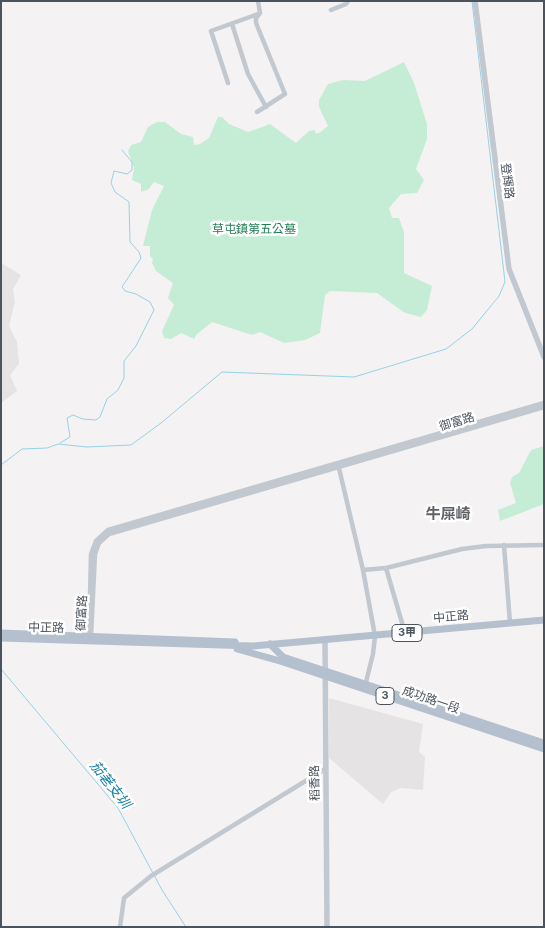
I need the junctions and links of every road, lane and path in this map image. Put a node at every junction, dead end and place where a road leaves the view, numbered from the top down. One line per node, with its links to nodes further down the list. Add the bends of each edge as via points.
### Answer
1 (258, 1): 5 (street)
2 (348, 1): 4 (street)
3 (475, 1): 10 (street, 登輝路, via 509,268)
4 (331, 10)
5 (260, 13): 6 (street); 8 (street, via 256,23 284,91 282,98)
6 (232, 24): 7 (street, via 211,32); 8 (street, via 248,74)
7 (228, 83)
8 (266, 107): 9 (street)
9 (257, 112)
10 (544, 357)
11 (544, 403): 13 (street, 御富路)
12 (544, 407): 13 (street, 御富路)
13 (338, 464): 17 (street); 23 (street, 御富路, via 104,537 95,554)
14 (504, 545): 15 (street); 16 (street, via 462,549); 19 (street)
15 (544, 545)
16 (386, 568): 17 (street); 21 (street)
17 (363, 570): 22 (street)
18 (544, 620): 19 (main road, 中正路 / 3甲)
19 (510, 623): 21 (main road, 中正路 / 3甲)
20 (1, 632): 23 (main road, 中正路 / 3)
21 (405, 633): 22 (main road, 中正路 / 3甲)
22 (375, 636): 25 (main road, 中正路 / 3甲); 29 (street)
23 (89, 637): 24 (main road, 中正路 / 3); 26 (main road, 中正路 / 3); 27 (main road, 中正路 / 3)
24 (1, 638)
25 (325, 639): 26 (main road, 中正路 / 3甲); 28 (street, 稻香路)
26 (270, 644): 27 (main road, 中正路 / 3); 28 (main road, 成功路一段 / 3, via 283,657)
27 (225, 646): 28 (main road, 成功路一段 / 3)
28 (324, 673): 29 (main road, 成功路一段 / 3); 32 (street, 稻香路)
29 (364, 686): 30 (main road, 成功路一段 / 3); 31 (main road, 成功路一段 / 3)
30 (544, 743)
31 (544, 749)
32 (325, 769): 33 (street, via 151,876 124,898); 34 (street, 稻香路)
33 (120, 927)
34 (327, 927)

